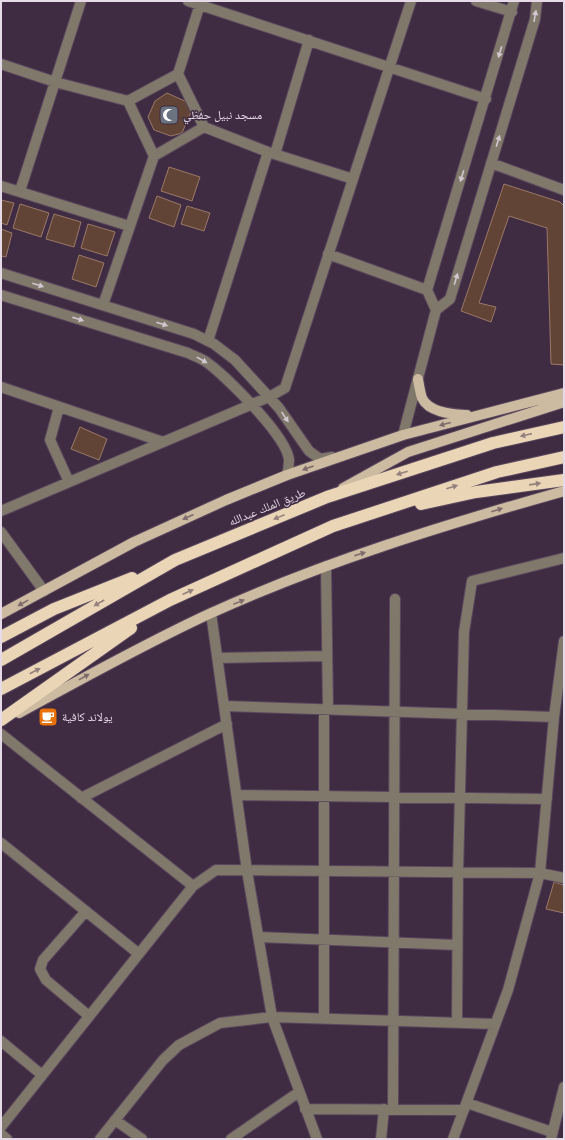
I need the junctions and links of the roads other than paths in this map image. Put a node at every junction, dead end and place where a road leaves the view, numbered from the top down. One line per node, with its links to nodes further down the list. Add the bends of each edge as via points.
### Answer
1 (81, 1): 13 (street)
2 (188, 1): 7 (street)
3 (410, 1): 11 (street)
4 (476, 1): 8 (street)
5 (514, 1): 8 (street)
6 (537, 1): 19 (street, one-way to 6, via 534,19)
7 (200, 3): 9 (street); 12 (street)
8 (512, 12): 14 (street, one-way to 14)
9 (309, 40): 11 (street); 17 (street)
10 (1, 64): 13 (street)
11 (389, 67): 14 (street); 20 (street)
12 (178, 74): 15 (street); 16 (street)
13 (55, 82): 15 (street); 23 (street)
14 (486, 99): 27 (street, one-way to 27)
15 (128, 101): 18 (street)
16 (204, 127): 17 (street); 18 (street)
17 (272, 153): 20 (street); 31 (street)
18 (154, 156): 24 (street)
19 (491, 163): 22 (street); 30 (street, one-way to 19, via 450,299)
20 (353, 179): 25 (street)
21 (1, 186): 23 (street)
22 (564, 190)
23 (20, 191): 24 (street)
24 (129, 226): 29 (street)
25 (328, 254): 27 (street); 35 (street, via 285,388)
26 (1, 273): 29 (street, one-way to 29)
27 (427, 290): 30 (street)
28 (1, 295): 37 (street, one-way to 37, via 199,358 223,376)
29 (103, 305): 31 (street, one-way to 31, via 194,334)
30 (436, 310): 32 (street)
31 (208, 341): 35 (street, via 235,360)
32 (418, 379): 39 (main road, via 422,398 430,407 448,414); 41 (street)
33 (1, 387): 38 (street)
34 (564, 393): 39 (main road)
35 (269, 397): 37 (street); 43 (street, one-way to 43, via 280,408 309,451 320,459)
36 (564, 402): 49 (main road, via 408,452)
37 (251, 405): 42 (street); 45 (street, via 264,418 283,445 289,459)
38 (59, 407): 42 (street); 47 (street, via 50,440)
39 (475, 416): 41 (main road, one-way to 41)
40 (564, 427): 49 (highway, طريق الملك عبدالله, one-way to 49, via 493,443)
41 (403, 435): 43 (main road)
42 (163, 442): 47 (street)
43 (339, 457): 45 (main road, one-way to 45)
44 (564, 457): 51 (highway, one-way to 44, via 497,472)
45 (287, 476): 56 (main road, one-way to 56, via 226,500 134,542)
46 (564, 480): 51 (highway, one-way to 46, via 476,492)
47 (69, 482): 50 (street)
48 (564, 491): 55 (main road, one-way to 48)
49 (327, 497): 54 (highway, طريق الملك عبدالله, one-way to 54)
50 (1, 511)
51 (333, 526): 58 (highway, one-way to 51)
52 (1, 532): 56 (street)
53 (564, 558): 70 (street, via 472,581 464,632)
54 (175, 560): 61 (highway, via 54,609); 65 (highway, طريق الملك عبدالله, one-way to 65)
55 (326, 566): 59 (main road, one-way to 55); 63 (street)
56 (44, 591): 60 (main road, one-way to 60)
57 (396, 599): 69 (street)
58 (170, 600): 66 (highway, one-way to 58); 72 (highway)
59 (211, 613): 64 (street); 73 (main road, one-way to 59, via 152,641)
60 (1, 614)
61 (1, 637)
62 (564, 643): 71 (street)
63 (327, 656): 64 (street); 68 (street)
64 (217, 658): 67 (street)
65 (1, 660)
66 (1, 689)
67 (224, 706): 68 (street); 74 (street)
68 (326, 709): 69 (street); 77 (street)
69 (394, 712): 70 (street); 78 (street)
70 (462, 714): 71 (street); 80 (street)
71 (554, 717): 81 (street)
72 (1, 720)
73 (1, 723)
74 (227, 724): 76 (street); 79 (street)
75 (1, 734): 79 (street)
76 (237, 795): 77 (street); 83 (street)
77 (324, 796): 78 (street); 84 (street)
78 (394, 797): 80 (street); 85 (street)
79 (81, 798): 89 (street)
80 (460, 798): 81 (street); 86 (street)
81 (547, 799): 87 (street)
82 (1, 843): 90 (street)
83 (247, 871): 84 (street); 89 (street, via 216,870); 91 (street)
84 (324, 872): 85 (street); 92 (street)
85 (393, 872): 86 (street); 93 (street)
86 (458, 873): 87 (street); 94 (street)
87 (540, 873): 88 (street); 101 (street, via 508,990)
88 (564, 878)
89 (193, 886): 95 (street)
90 (86, 911): 95 (street); 96 (street, via 43,960 40,969 46,980)
91 (258, 937): 92 (street); 97 (street)
92 (324, 940): 93 (street); 98 (street)
93 (392, 942): 94 (street); 99 (street)
94 (457, 945): 100 (street)
95 (139, 954): 96 (street)
96 (89, 1016): 103 (street)
97 (272, 1017): 98 (street); 105 (street); 109 (street, via 220,1023 180,1045 163,1060)
98 (324, 1019): 99 (street)
99 (392, 1021): 100 (street); 108 (street)
100 (457, 1023): 101 (street)
101 (495, 1024): 106 (street)
102 (1, 1041): 103 (street)
103 (42, 1075): 110 (street)
104 (564, 1087): 112 (street)
105 (299, 1092): 107 (street); 116 (street)
106 (465, 1106): 108 (street); 112 (street); 119 (street)
107 (305, 1109): 108 (street); 117 (street)
108 (388, 1110): 118 (street)
109 (115, 1120): 114 (street); 115 (street)
110 (1, 1127)
111 (1, 1134): 113 (street)
112 (552, 1135)
113 (7, 1139)
114 (100, 1139)
115 (142, 1139)
116 (231, 1139)
117 (317, 1139)
118 (381, 1139)
119 (453, 1139)

